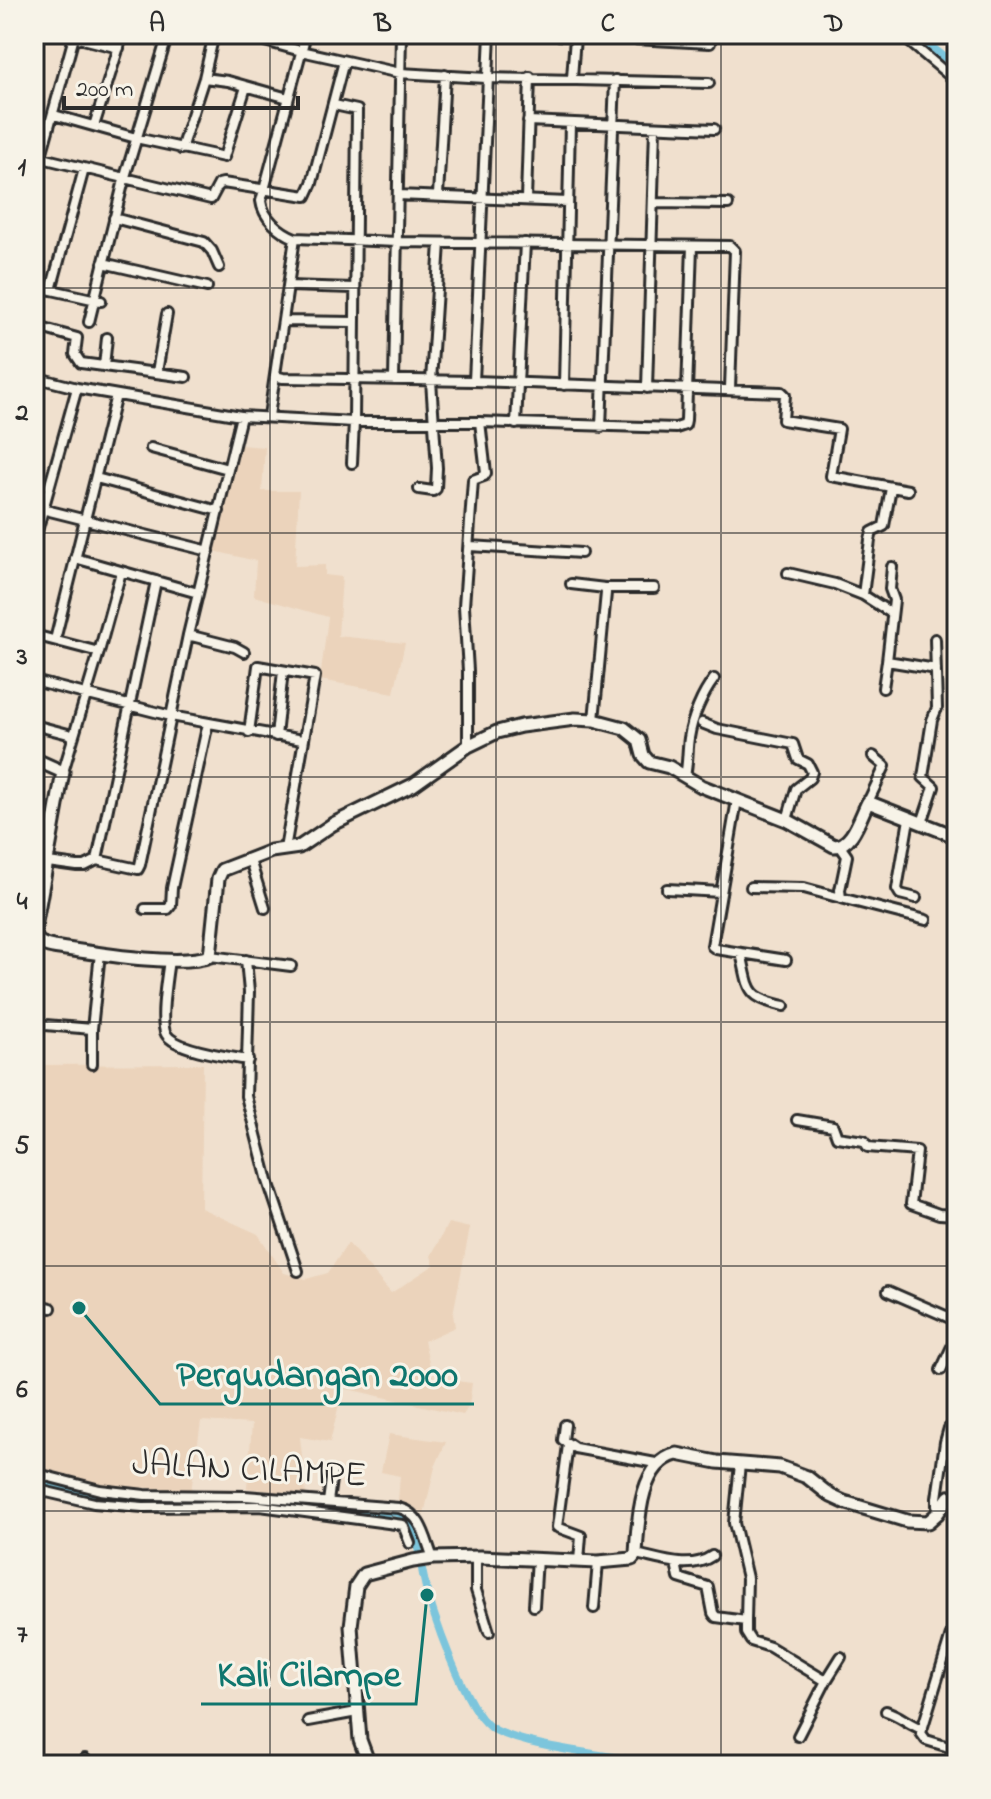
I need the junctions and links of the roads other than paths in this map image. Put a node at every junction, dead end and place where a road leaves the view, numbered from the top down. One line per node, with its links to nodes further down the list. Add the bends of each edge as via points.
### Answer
1 (63, 34): 11 (street)
2 (123, 34): 14 (street)
3 (168, 34): 36 (street)
4 (214, 34): 20 (street)
5 (240, 34): 15 (street)
6 (306, 34): 15 (street)
7 (401, 34): 17 (street)
8 (490, 34): 21 (street)
9 (539, 34): 12 (street)
10 (900, 34): 24 (street)
11 (74, 37): 14 (street); 29 (street)
12 (575, 37): 13 (street); 22 (street)
13 (710, 43)
14 (119, 48): 32 (street)
15 (301, 51): 16 (street); 27 (street)
16 (344, 61): 17 (street); 28 (street)
17 (400, 73): 18 (street); 43 (street)
18 (445, 75): 21 (street); 44 (street)
19 (530, 77): 21 (street); 22 (street); 30 (street)
20 (204, 78): 26 (street); 37 (street)
21 (486, 78): 45 (street)
22 (572, 78): 23 (street)
23 (615, 80): 25 (street); 33 (street)
24 (957, 82)
25 (709, 83)
26 (246, 87): 27 (street); 37 (street, via 224,157)
27 (288, 98): 42 (street)
28 (334, 105): 42 (street, via 308,194); 52 (street, via 357,110)
29 (54, 115): 32 (street); 38 (street)
30 (528, 121): 31 (street); 46 (street)
31 (570, 123): 33 (street); 47 (street)
32 (94, 126): 36 (street)
33 (613, 127): 34 (street); 58 (street)
34 (655, 128): 35 (street); 48 (street)
35 (714, 129)
36 (136, 138): 37 (street); 40 (street)
37 (181, 149)
38 (37, 157): 39 (street); 41 (street)
39 (84, 169): 40 (street); 67 (street)
40 (124, 180): 42 (street, via 213,199 220,183); 50 (street)
41 (34, 181)
42 (264, 189): 51 (street, via 265,215)
43 (398, 195): 44 (street); 53 (street)
44 (438, 195): 45 (street)
45 (481, 198): 46 (street); 56 (street)
46 (526, 199): 47 (street)
47 (568, 202): 57 (street)
48 (655, 203): 49 (street); 59 (street)
49 (728, 204)
50 (114, 218): 61 (street); 62 (street, via 204,242)
51 (295, 238): 52 (street); 64 (street)
52 (354, 241): 53 (street); 66 (street)
53 (398, 242): 54 (street); 81 (street)
54 (440, 243): 56 (street); 82 (street)
55 (525, 243): 56 (street); 57 (street); 84 (street)
56 (482, 244): 83 (street)
57 (567, 244): 58 (street); 85 (street)
58 (609, 244): 59 (street); 86 (street)
59 (653, 246): 60 (street); 88 (street)
60 (692, 246): 89 (street); 90 (street, via 730,246 735,251)
61 (103, 263): 65 (street); 68 (street)
62 (219, 267)
63 (34, 286): 67 (street)
64 (288, 286): 66 (street); 70 (street)
65 (207, 287)
66 (354, 288): 72 (street)
67 (51, 290): 68 (street)
68 (97, 300): 71 (street)
69 (167, 314): 76 (street)
70 (283, 321): 72 (street); 77 (street)
71 (89, 322)
72 (354, 322): 80 (street)
73 (34, 326): 75 (street, via 77,338 75,354 81,363)
74 (107, 338): 75 (street)
75 (104, 366): 76 (street)
76 (157, 372): 78 (street)
77 (275, 376): 80 (street); 93 (street)
78 (186, 377)
79 (34, 379): 87 (street)
80 (354, 379): 81 (street); 94 (street)
81 (394, 380): 82 (street)
82 (431, 381): 83 (street); 96 (street)
83 (474, 381): 84 (street)
84 (518, 382): 85 (street); 97 (street)
85 (564, 385): 86 (street)
86 (603, 385): 88 (street); 98 (street)
87 (77, 388): 91 (street); 106 (street)
88 (647, 388): 89 (street)
89 (688, 388): 90 (street); 98 (street, via 681,427)
90 (730, 388): 103 (street, via 783,392 783,420 839,429 831,476)
91 (116, 395): 92 (street); 102 (street)
92 (241, 416): 93 (street); 101 (street)
93 (269, 416): 94 (street)
94 (354, 422): 96 (street); 100 (street)
95 (480, 422): 96 (street); 97 (street); 110 (street, via 486,473 473,480)
96 (432, 424): 104 (street, via 435,490)
97 (516, 424): 98 (street)
98 (601, 427)
99 (151, 448): 101 (street)
100 (352, 463)
101 (228, 469): 107 (street)
102 (96, 478): 107 (street); 108 (street)
103 (891, 488): 105 (street); 122 (street, via 884,526 872,532)
104 (419, 489)
105 (908, 490)
106 (38, 509): 108 (street); 109 (street)
107 (219, 511): 111 (street)
108 (86, 520): 111 (street); 113 (street)
109 (34, 542)
110 (470, 546): 112 (street); 147 (street, via 464,606)
111 (209, 551): 121 (street)
112 (581, 553)
113 (75, 558): 115 (street); 127 (street)
114 (892, 567): 123 (street)
115 (121, 572): 117 (street); 128 (street)
116 (788, 573): 122 (street)
117 (156, 581): 121 (street); 137 (street)
118 (571, 584): 119 (street)
119 (605, 588): 120 (street); 139 (street)
120 (654, 588)
121 (198, 593): 125 (street)
122 (863, 595): 123 (street)
123 (891, 613): 130 (street)
124 (34, 635): 127 (street)
125 (188, 635): 129 (street); 138 (street)
126 (935, 639): 131 (street)
127 (55, 640): 128 (street)
128 (99, 652): 136 (street)
129 (244, 652)
130 (887, 661): 131 (street); 135 (street)
131 (936, 669): 156 (street, via 937,708 923,777 934,792)
132 (283, 671): 143 (street, via 258,666); 145 (street); 146 (street, via 315,676)
133 (714, 679): 151 (street, via 695,716)
134 (34, 681): 136 (street)
135 (883, 688)
136 (85, 694): 137 (street); 144 (street)
137 (129, 705): 138 (street); 160 (street)
138 (171, 716): 140 (street); 160 (street, via 138,869)
139 (594, 720): 147 (street, via 521,726); 151 (street, via 624,728 639,740 649,762)
140 (208, 723): 143 (street); 170 (street, via 170,907)
141 (702, 723): 155 (street, via 793,744 798,759 812,772 796,789)
142 (34, 725): 144 (street)
143 (249, 732): 145 (street)
144 (72, 735): 150 (street)
145 (276, 736): 146 (street)
146 (302, 740): 159 (street)
147 (468, 746): 159 (street, via 413,785 299,847)
148 (873, 756): 153 (street, via 885,766)
149 (34, 759): 150 (street)
150 (63, 772): 162 (street)
151 (685, 776): 152 (street)
152 (737, 800): 155 (street); 166 (street)
153 (868, 802): 154 (street); 158 (street)
154 (909, 819): 156 (street); 168 (street, via 897,889)
155 (787, 820): 158 (street)
156 (922, 823): 157 (street)
157 (957, 837)
158 (840, 846): 167 (street, via 847,856)
159 (285, 849): 161 (street)
160 (97, 860): 162 (street, via 85,866)
161 (250, 860): 169 (street); 174 (street, via 219,874)
162 (48, 862): 163 (street)
163 (39, 878): 172 (street, via 36,939)
164 (751, 887): 167 (street, via 804,888)
165 (667, 889): 166 (street)
166 (721, 892): 173 (street, via 712,946)
167 (841, 898): 171 (street)
168 (916, 898)
169 (265, 908)
170 (145, 909)
171 (926, 920)
172 (100, 953): 175 (street); 181 (street)
173 (741, 953): 177 (street); 179 (street, via 754,996)
174 (210, 956): 175 (street); 176 (street)
175 (169, 960): 182 (street, via 163,1025 167,1036 178,1044)
176 (246, 960): 178 (street); 182 (street)
177 (786, 960)
178 (291, 966)
179 (784, 1006)
180 (34, 1024): 181 (street)
181 (92, 1029): 183 (street)
182 (248, 1060): 186 (street, via 251,1120)
183 (92, 1064)
184 (797, 1120): 185 (street, via 833,1126 837,1137 864,1141 871,1148 917,1151 911,1204)
185 (957, 1215)
186 (298, 1271)
187 (888, 1291): 190 (street)
188 (34, 1304): 189 (street)
189 (51, 1308)
190 (957, 1321)
191 (957, 1336): 192 (street)
192 (941, 1370)
193 (565, 1425): 195 (street)
194 (949, 1428): 205 (street, via 937,1498)
195 (568, 1445): 196 (street); 212 (street, via 557,1527 581,1536)
196 (661, 1464): 197 (street, via 677,1454); 207 (street, via 643,1493)
197 (740, 1464): 205 (street, via 795,1472 831,1496 893,1519 928,1522); 218 (street, via 734,1523 747,1578)
198 (332, 1472): 204 (street)
199 (34, 1473): 203 (street, JALAN CILAMPE, via 100,1490)
200 (34, 1489): 203 (street, via 94,1503 143,1507)
201 (957, 1496): 205 (street, via 949,1497)
202 (245, 1500): 203 (street, JALAN CILAMPE); 204 (street, JALAN CILAMPE); 206 (street, via 398,1523)
203 (206, 1501)
204 (328, 1502): 211 (street, JALAN CILAMPE, via 411,1512 417,1518)
205 (941, 1510)
206 (410, 1543)
207 (636, 1554): 213 (street, via 632,1559); 214 (street)
208 (712, 1556): 214 (street, via 703,1563)
209 (476, 1557): 210 (street); 211 (street); 219 (street, via 476,1590)
210 (537, 1558): 212 (street); 215 (street)
211 (425, 1559): 223 (street, via 369,1572 356,1586 351,1626)
212 (579, 1561): 213 (street)
213 (598, 1562): 216 (street)
214 (676, 1563): 218 (street, via 679,1578 708,1587 715,1616)
215 (534, 1606)
216 (594, 1608)
217 (957, 1615): 225 (street)
218 (746, 1621): 221 (street, via 751,1641)
219 (489, 1632)
220 (841, 1657): 221 (street)
221 (826, 1681): 226 (street)
222 (886, 1711): 225 (street)
223 (357, 1712): 224 (street); 227 (street, via 360,1740)
224 (308, 1721)
225 (922, 1729): 229 (street, via 923,1738 952,1748)
226 (798, 1736)
227 (370, 1762): 228 (street)
228 (349, 1765)
229 (950, 1765)

